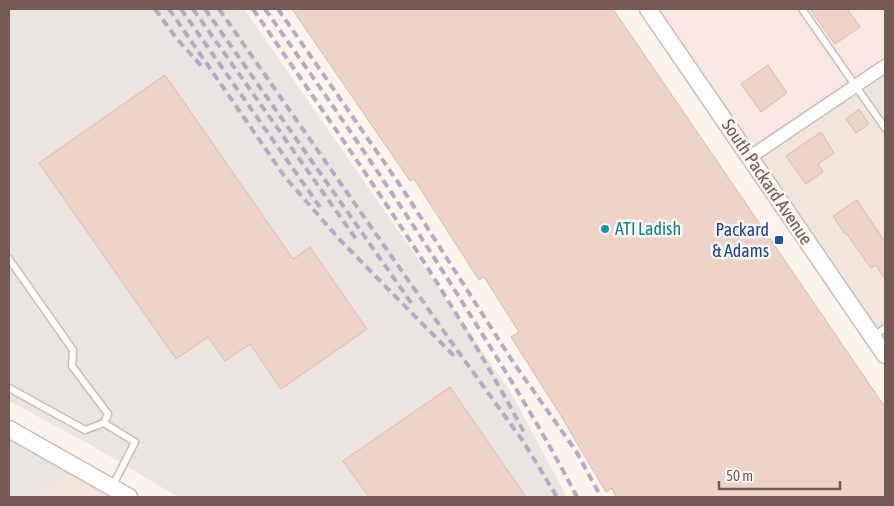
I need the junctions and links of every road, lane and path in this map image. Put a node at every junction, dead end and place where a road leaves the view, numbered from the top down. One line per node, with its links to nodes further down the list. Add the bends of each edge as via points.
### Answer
1 (648, 9): 6 (street, South Packard Avenue)
2 (802, 9): 4 (lane)
3 (885, 66): 4 (street)
4 (856, 86): 5 (lane); 6 (street)
5 (885, 128)
6 (750, 157): 8 (street, South Packard Avenue)
7 (9, 259): 11 (lane, via 73,350 72,366 108,414)
8 (879, 332): 9 (street, South Packard Avenue)
9 (885, 355)
10 (9, 388): 11 (lane, via 85,430)
11 (104, 424): 13 (lane, via 135,442)
12 (9, 430): 13 (street)
13 (112, 488): 14 (street)
14 (129, 497)

